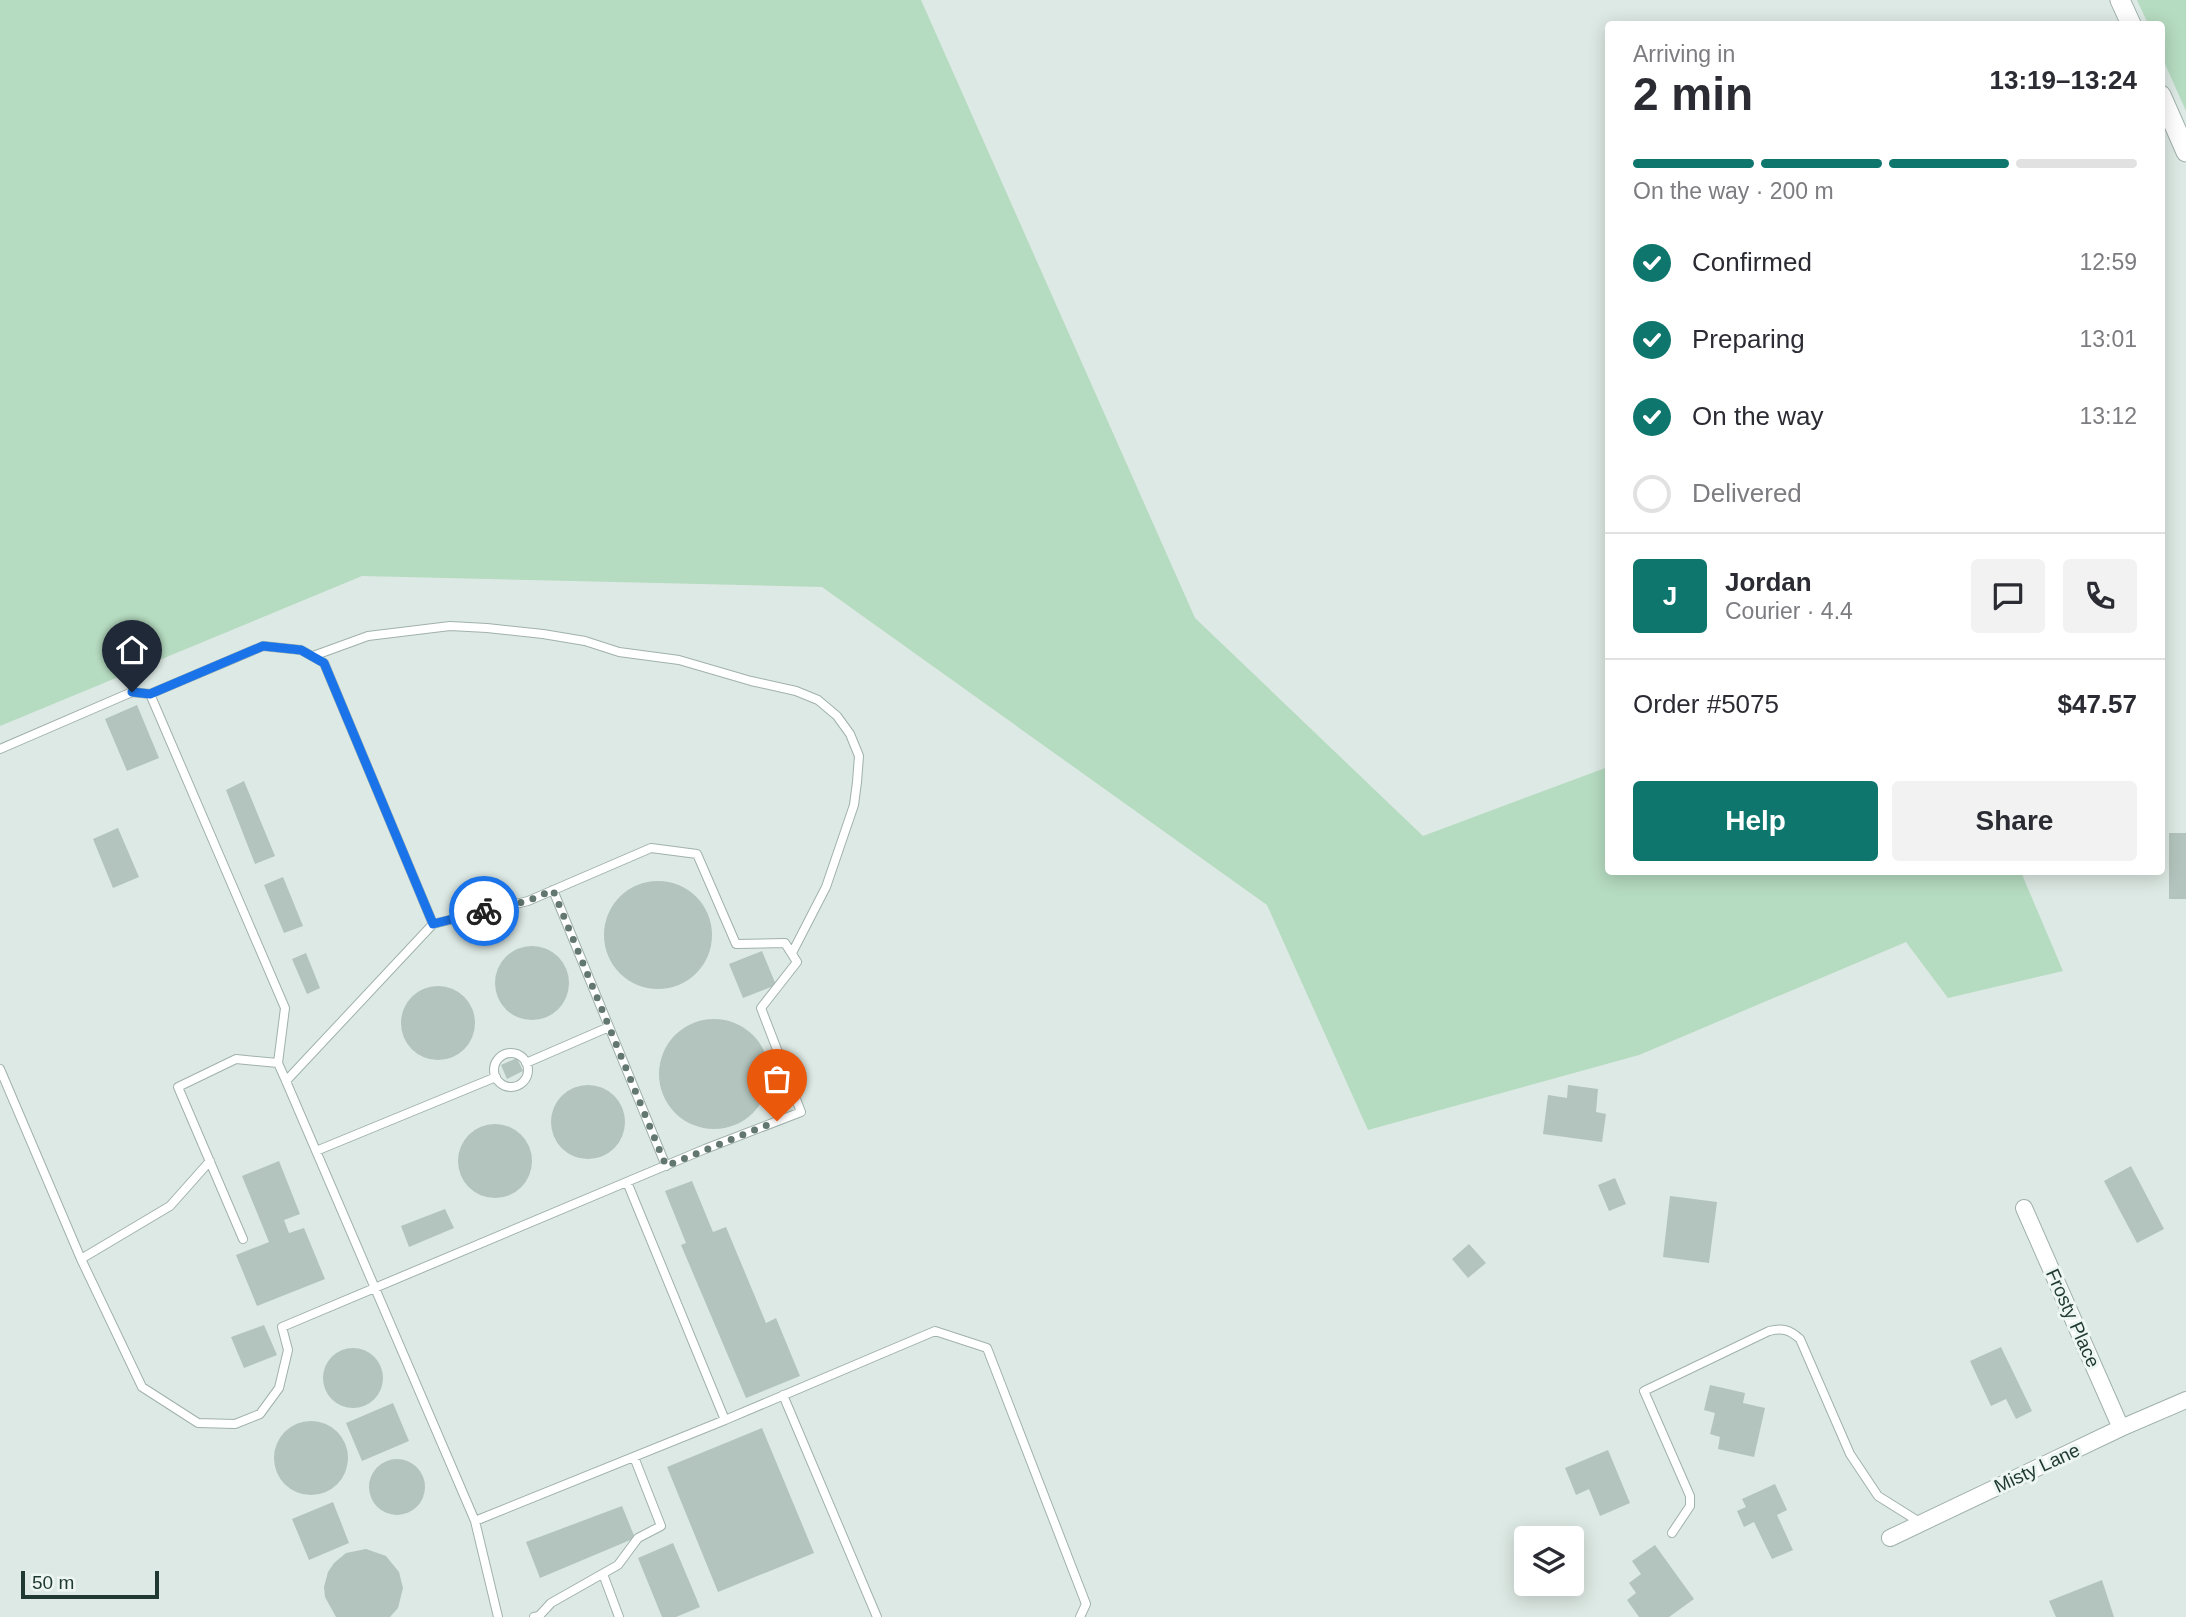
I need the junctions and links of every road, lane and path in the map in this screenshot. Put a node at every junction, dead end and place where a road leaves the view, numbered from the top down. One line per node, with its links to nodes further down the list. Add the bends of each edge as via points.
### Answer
1 (2120, 0): 2 (street)
2 (2130, 21)
3 (2165, 104): 4 (street)
4 (2186, 152)
5 (313, 656): 6 (lane, via 301,650 263,646); 9 (lane, via 324,663); 10 (lane, via 368,636 450,626 487,628 679,660 818,700 850,734 859,756 857,782 854,805 825,887)
6 (150, 694): 7 (lane, via 132,692); 12 (lane, via 285,1008)
7 (0, 749)
8 (553, 890): 9 (lane, via 528,901); 10 (lane, via 651,848 698,854 736,944 785,943); 11 (lane)
9 (433, 924): 16 (lane)
10 (792, 953): 19 (lane, via 797,962 761,1008 802,1112)
11 (609, 1027): 13 (lane); 19 (lane)
12 (278, 1063): 16 (lane); 18 (lane, via 236,1059 178,1087)
13 (526, 1063): 15 (lane, via 517,1054 504,1055 496,1064); 15 (lane, via 527,1076 518,1085 505,1086)
14 (0, 1069): 23 (lane)
15 (496, 1077): 17 (lane)
16 (286, 1081): 17 (lane)
17 (316, 1151): 24 (lane)
18 (210, 1161): 22 (lane); 23 (lane, via 170,1206)
19 (666, 1166): 20 (lane)
20 (627, 1182): 24 (lane); 27 (lane)
21 (2024, 1208): 28 (street, Frosty Place)
22 (243, 1239)
23 (81, 1259): 24 (lane, via 142,1387 198,1423 234,1424 260,1414 279,1388 288,1350 282,1327)
24 (375, 1289): 30 (lane)
25 (783, 1395): 27 (lane); 38 (lane); 39 (lane, via 935,1331 987,1348 1086,1604)
26 (2186, 1400): 28 (street, Misty Lane)
27 (725, 1420): 29 (lane)
28 (2121, 1428): 31 (street, Misty Lane)
29 (634, 1457): 30 (lane); 34 (lane, via 661,1526 638,1538 618,1565)
30 (475, 1521): 35 (lane)
31 (1921, 1523): 32 (lane, via 1878,1496 1850,1454 1800,1339 1780,1329 1644,1391 1690,1496 1690,1506); 33 (street, Misty Lane)
32 (1672, 1533)
33 (1890, 1538)
34 (603, 1574): 36 (lane, via 551,1603); 37 (lane)
35 (498, 1617)
36 (537, 1617)
37 (618, 1617)
38 (877, 1617)
39 (1080, 1617)

